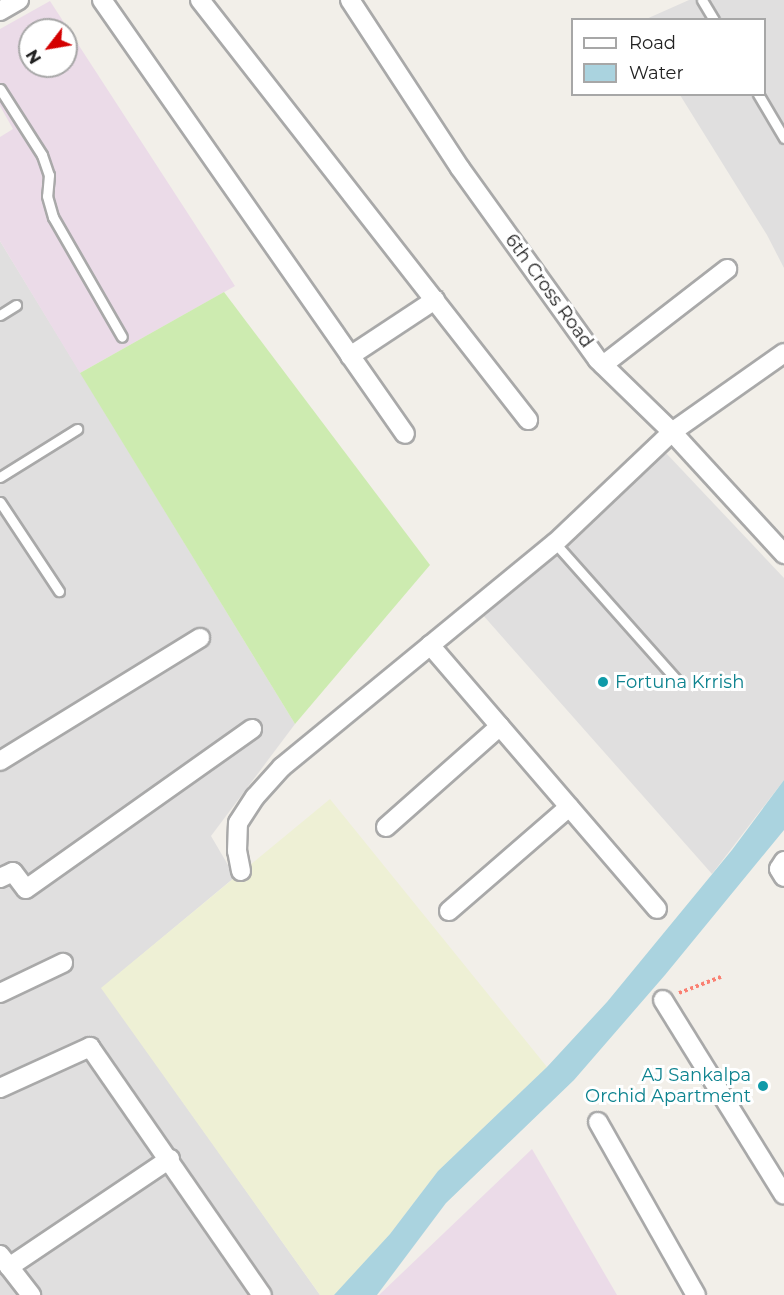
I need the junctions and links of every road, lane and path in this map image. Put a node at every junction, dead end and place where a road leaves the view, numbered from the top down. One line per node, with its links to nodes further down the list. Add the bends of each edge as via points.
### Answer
1 (18, 0): 6 (street)
2 (102, 0): 17 (street)
3 (200, 0): 12 (street)
4 (350, 0): 18 (street, 6th Cross Road, via 460,168)
5 (702, 0): 7 (lane)
6 (0, 11)
7 (713, 18)
8 (0, 89): 15 (lane, via 42,155 49,176 47,196 53,217)
9 (759, 96): 10 (lane)
10 (784, 138)
11 (727, 269): 18 (street)
12 (435, 300): 17 (street); 19 (street)
13 (16, 305): 14 (lane)
14 (0, 315)
15 (122, 336)
16 (784, 353): 21 (street)
17 (350, 356): 22 (street)
18 (603, 365): 21 (street, 6th Cross Road)
19 (528, 420)
20 (77, 429): 23 (lane)
21 (672, 432): 25 (street); 26 (street, 6th Cross Road)
22 (405, 434)
23 (0, 477)
24 (0, 502): 27 (lane)
25 (555, 543): 29 (street); 30 (lane)
26 (784, 554)
27 (59, 591)
28 (200, 638): 33 (street)
29 (430, 645): 31 (street); 36 (street, via 282,768 255,797 238,824)
30 (680, 684)
31 (500, 726): 34 (street); 35 (street)
32 (252, 729): 37 (street, via 27,889 13,872)
33 (0, 761)
34 (569, 807): 38 (street); 39 (street)
35 (386, 827)
36 (241, 871)
37 (0, 878)
38 (657, 909)
39 (449, 911)
40 (63, 963): 42 (street)
41 (721, 977): 43 (path)
42 (0, 993)
43 (663, 1000): 47 (street)
44 (0, 1088): 46 (street, via 90,1047)
45 (598, 1122): 51 (street)
46 (170, 1159): 48 (street); 50 (street)
47 (784, 1195)
48 (5, 1261): 49 (street)
49 (31, 1295)
50 (262, 1295)
51 (696, 1295)

